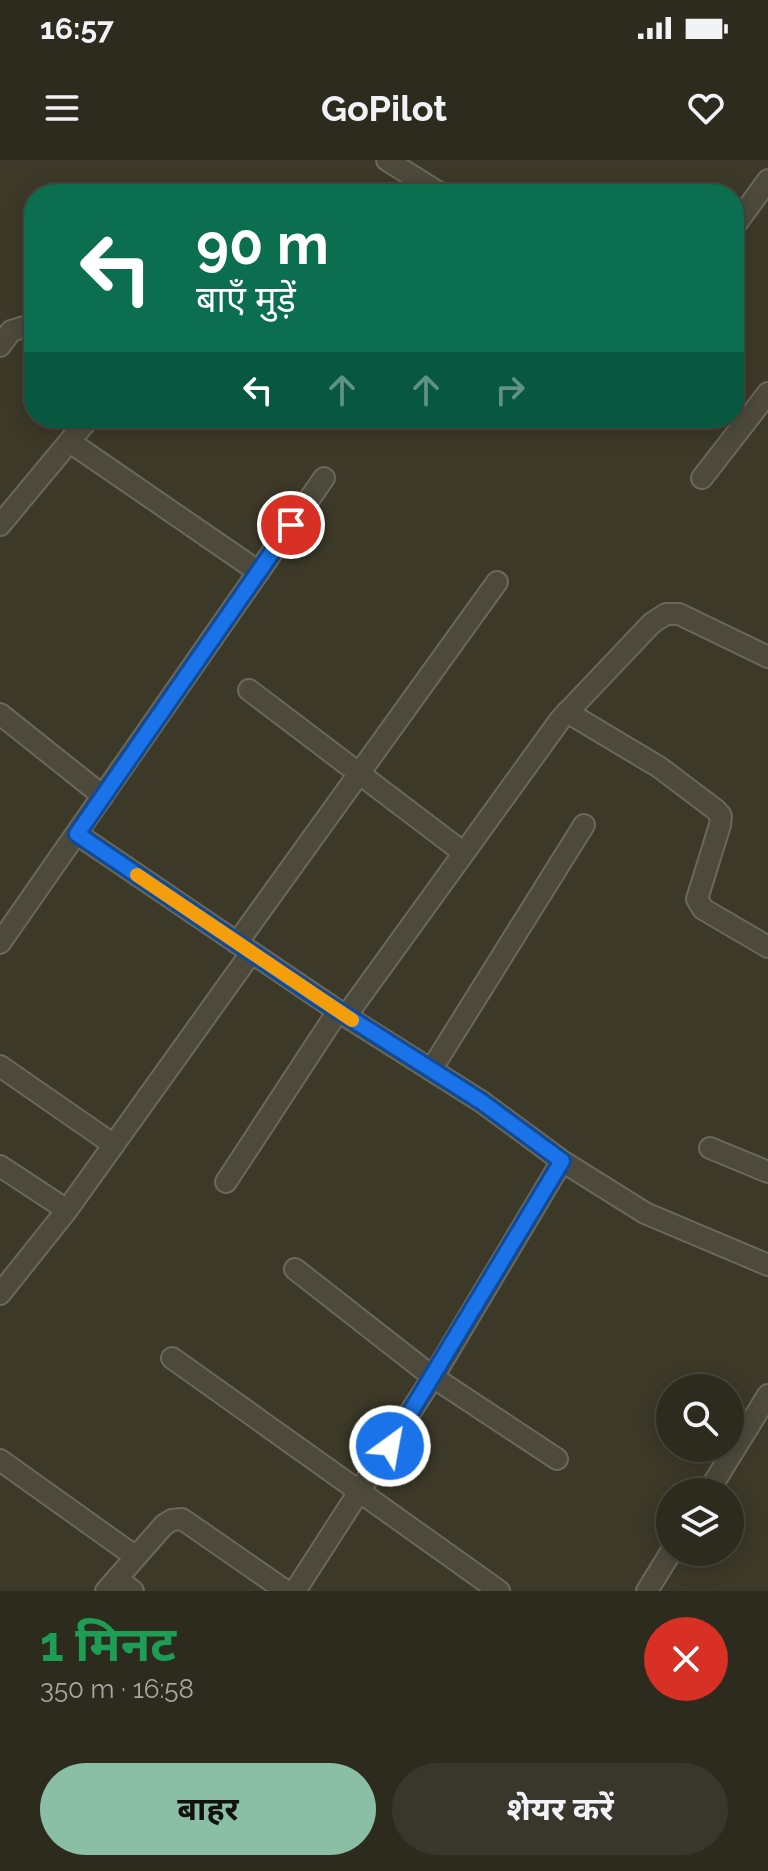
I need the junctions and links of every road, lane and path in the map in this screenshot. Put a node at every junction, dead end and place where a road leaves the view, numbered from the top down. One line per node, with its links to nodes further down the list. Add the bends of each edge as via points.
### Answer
1 (387, 160): 3 (street)
2 (768, 180): 4 (street)
3 (425, 184)
4 (744, 213)
5 (24, 327): 6 (street, via 11,331)
6 (0, 346)
7 (768, 393): 8 (street)
8 (744, 424)
9 (81, 428): 11 (street)
10 (741, 428): 13 (street)
11 (70, 442): 14 (street); 15 (street)
12 (324, 478): 15 (street)
13 (702, 478)
14 (0, 525)
15 (259, 572): 22 (street)
16 (497, 582): 21 (street)
17 (768, 657): 19 (street, via 692,618 666,614)
18 (249, 690): 21 (street)
19 (567, 712): 25 (street); 27 (street, via 659,767 721,816 697,899 703,909)
20 (4, 724): 22 (street)
21 (357, 775): 25 (street); 28 (street)
22 (103, 796): 24 (street)
23 (584, 825): 31 (street)
24 (77, 834): 26 (street); 28 (street)
25 (464, 853): 29 (street)
26 (0, 943)
27 (768, 947)
28 (244, 948): 29 (street); 32 (street)
29 (342, 1014): 31 (street); 37 (street)
30 (0, 1066): 32 (street)
31 (431, 1070): 34 (street)
32 (114, 1145): 38 (street)
33 (710, 1148): 36 (street)
34 (562, 1161): 39 (street, via 654,1217); 43 (street)
35 (0, 1166): 38 (street)
36 (768, 1172)
37 (226, 1182)
38 (67, 1210): 41 (street)
39 (768, 1265)
40 (295, 1269): 43 (street)
41 (0, 1294)
42 (172, 1358): 48 (street)
43 (433, 1377): 45 (street); 48 (street)
44 (768, 1395): 47 (street)
45 (557, 1459)
46 (0, 1460): 49 (street)
47 (717, 1478)
48 (361, 1492): 53 (street); 54 (street)
49 (136, 1557): 51 (street); 52 (street, via 164,1525 182,1519)
50 (662, 1566): 55 (street)
51 (118, 1587)
52 (286, 1591)
53 (295, 1591)
54 (499, 1591)
55 (647, 1591)

